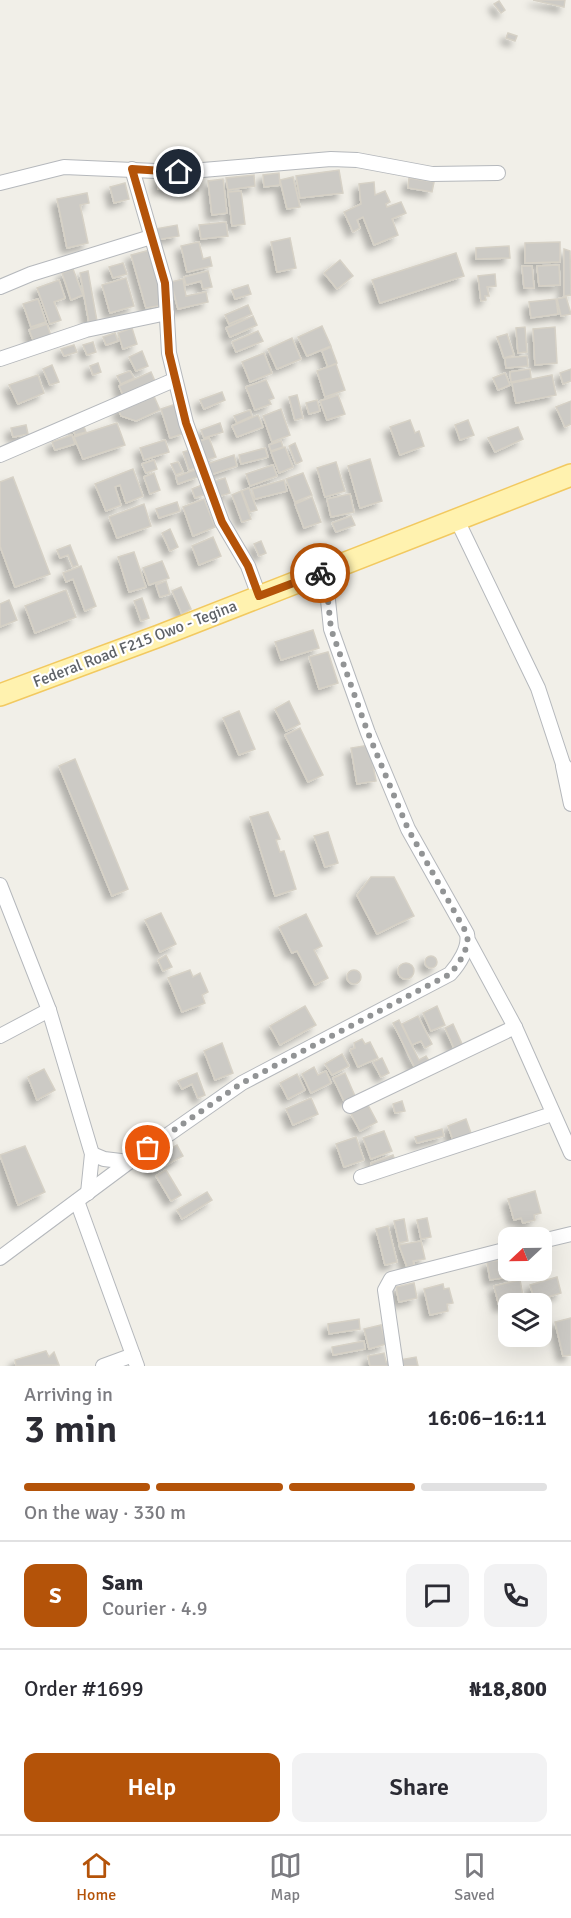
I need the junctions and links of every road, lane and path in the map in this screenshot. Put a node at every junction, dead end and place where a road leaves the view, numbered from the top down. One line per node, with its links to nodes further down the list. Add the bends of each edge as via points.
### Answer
1 (132, 169): 2 (street, via 224,170 331,159 432,174); 3 (street, via 64,167); 4 (street)
2 (498, 173)
3 (0, 183)
4 (151, 237): 5 (street); 6 (street, via 165,283)
5 (0, 287)
6 (167, 313): 7 (street, via 86,330); 8 (street)
7 (0, 359)
8 (174, 380): 9 (street); 13 (street, via 222,522 248,566)
9 (0, 455)
10 (571, 475): 11 (main road, Federal Road F215 Owo - Tegina)
11 (457, 520): 12 (main road, Federal Road F215 Owo - Tegina); 15 (street, via 538,688)
12 (325, 571): 13 (main road, Federal Road F215 Owo - Tegina); 19 (street, via 331,629 368,733 408,829)
13 (259, 596): 14 (main road, Federal Road F215 Owo - Tegina)
14 (0, 695)
15 (567, 769): 16 (street)
16 (571, 804)
17 (0, 885): 18 (street)
18 (5, 912): 20 (street)
19 (469, 942): 21 (street); 27 (street, via 450,974 242,1083)
20 (49, 1010): 22 (street); 26 (street)
21 (514, 1027): 23 (street); 24 (street)
22 (0, 1036)
23 (350, 1106)
24 (552, 1114): 25 (street); 28 (street)
25 (571, 1153)
26 (92, 1154): 27 (street); 29 (street)
27 (129, 1162): 29 (street)
28 (361, 1177)
29 (82, 1197): 33 (street); 34 (street)
30 (571, 1234): 31 (street)
31 (552, 1239)
32 (498, 1252): 36 (street, via 391,1279 385,1290)
33 (0, 1258)
34 (135, 1360): 35 (street)
35 (103, 1366)
36 (396, 1366)

